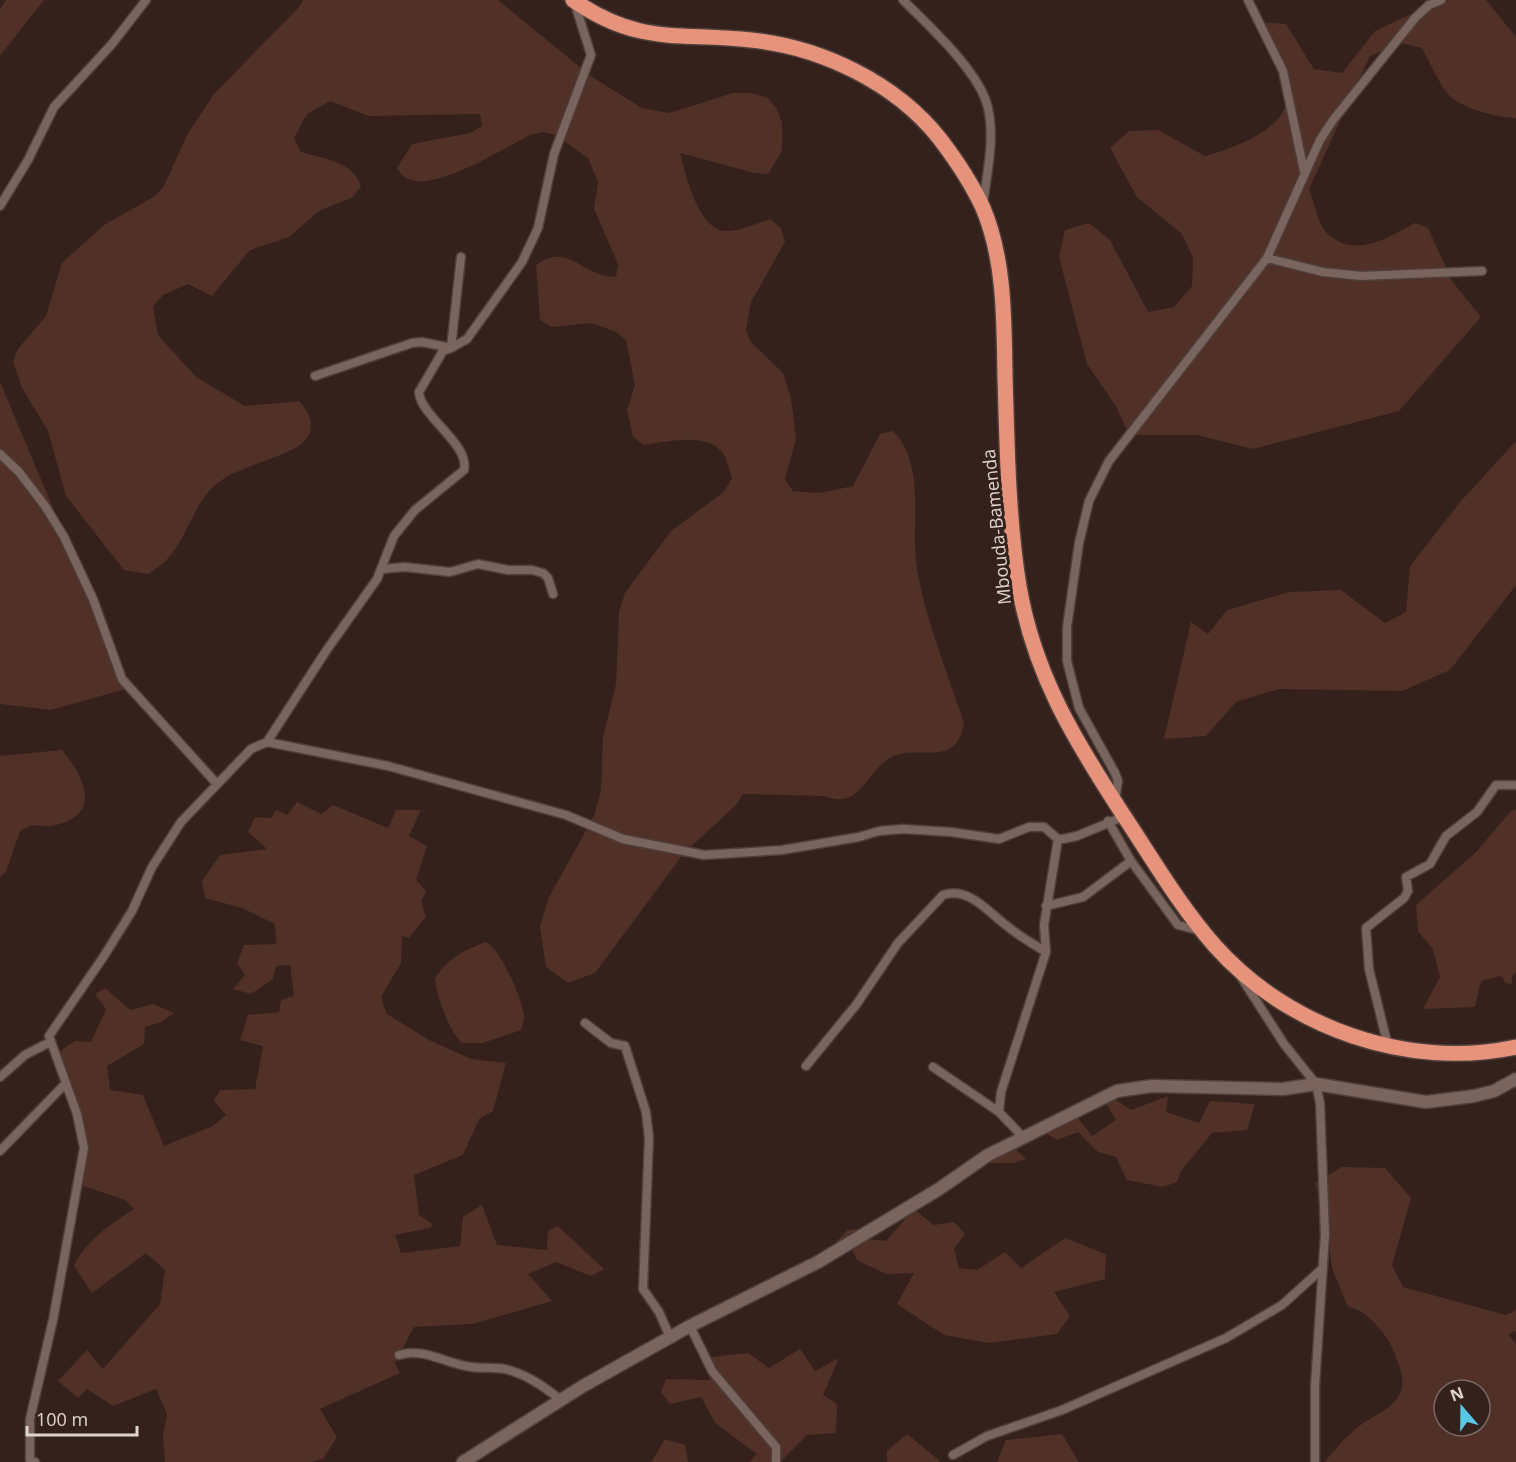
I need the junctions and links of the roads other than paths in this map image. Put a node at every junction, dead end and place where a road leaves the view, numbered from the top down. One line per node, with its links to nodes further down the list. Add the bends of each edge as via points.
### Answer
1 (146, 0): 7 (street, via 54,107)
2 (573, 0): 8 (highway, Mbouda-Bamenda, via 632,30 673,38 748,39 779,44 850,68 918,115 958,164); 12 (street, via 591,55 554,154 538,228 522,262 495,302 467,339)
3 (903, 0): 8 (street, via 971,72 983,91 991,140)
4 (1248, 0): 6 (street, via 1283,71)
5 (1441, 0): 6 (street, via 1429,5 1389,48 1333,120)
6 (1304, 171): 10 (street)
7 (0, 206)
8 (983, 208): 20 (highway, Mbouda-Bamenda, via 993,239 1003,311 1018,583 1028,630 1059,710)
9 (461, 257): 12 (street)
10 (1267, 258): 11 (street, via 1323,272 1361,276); 20 (street, via 1109,461 1084,516 1067,627 1067,662 1079,708 1115,772 1118,781)
11 (1482, 271)
12 (451, 348): 13 (street, via 412,343); 15 (street, via 443,351 421,383 419,399 447,432 465,466 415,510 394,536)
13 (315, 375)
14 (0, 454): 18 (street, via 19,472 64,537 93,599 122,678)
15 (382, 569): 16 (street, via 405,567 450,572 478,564 532,570 548,578); 17 (street)
16 (553, 594)
17 (267, 742): 18 (street, via 251,749); 23 (street, via 388,766 566,815 623,838 704,855 782,850 903,829 999,839 1029,827 1044,827)
18 (217, 784): 30 (street, via 171,835 105,956 51,1031)
19 (1516, 785): 31 (street, via 1496,784 1477,812 1446,836 1430,864 1406,877 1404,898 1366,928 1369,969)
20 (1114, 801): 21 (highway, Mbouda-Bamenda)
21 (1125, 816): 22 (street); 26 (highway, Mbouda-Bamenda)
22 (1108, 821): 23 (street, via 1077,836); 24 (street)
23 (1058, 839): 25 (street)
24 (1131, 861): 25 (street, via 1083,897); 26 (street, via 1178,925)
25 (1046, 906): 27 (street)
26 (1203, 932): 28 (highway, Mbouda-Bamenda)
27 (1046, 952): 33 (street, via 971,898 943,895 898,943 856,1005); 39 (street, via 1001,1092)
28 (1233, 964): 31 (highway, Mbouda-Bamenda, via 1288,1004 1334,1030); 38 (street, via 1284,1044)
29 (585, 1023): 44 (street, via 611,1043 625,1046 646,1113 649,1188 644,1289)
30 (50, 1042): 35 (street, via 25,1055); 37 (street)
31 (1388, 1047): 32 (highway, Mbouda-Bamenda, via 1449,1053)
32 (1516, 1047)
33 (806, 1066)
34 (933, 1067): 39 (street)
35 (0, 1077)
36 (1516, 1079): 38 (street, via 1494,1091 1426,1102)
37 (66, 1083): 41 (street); 48 (street, via 84,1148 53,1320 30,1419)
38 (1316, 1084): 40 (street, via 1283,1089 1132,1088 1104,1096); 42 (street, via 1325,1194)
39 (999, 1112): 40 (street)
40 (1022, 1136): 43 (street, via 818,1262)
41 (0, 1151)
42 (1323, 1268): 47 (street, via 1282,1305 1226,1338 1062,1410 987,1436); 51 (street)
43 (690, 1326): 44 (street); 50 (street, via 712,1371 776,1447)
44 (670, 1337): 46 (street)
45 (399, 1355): 46 (street, via 410,1351 448,1363 511,1370 536,1381)
46 (560, 1399): 49 (street)
47 (953, 1455)
48 (32, 1462)
49 (463, 1462)
50 (776, 1462)
51 (1315, 1462)

